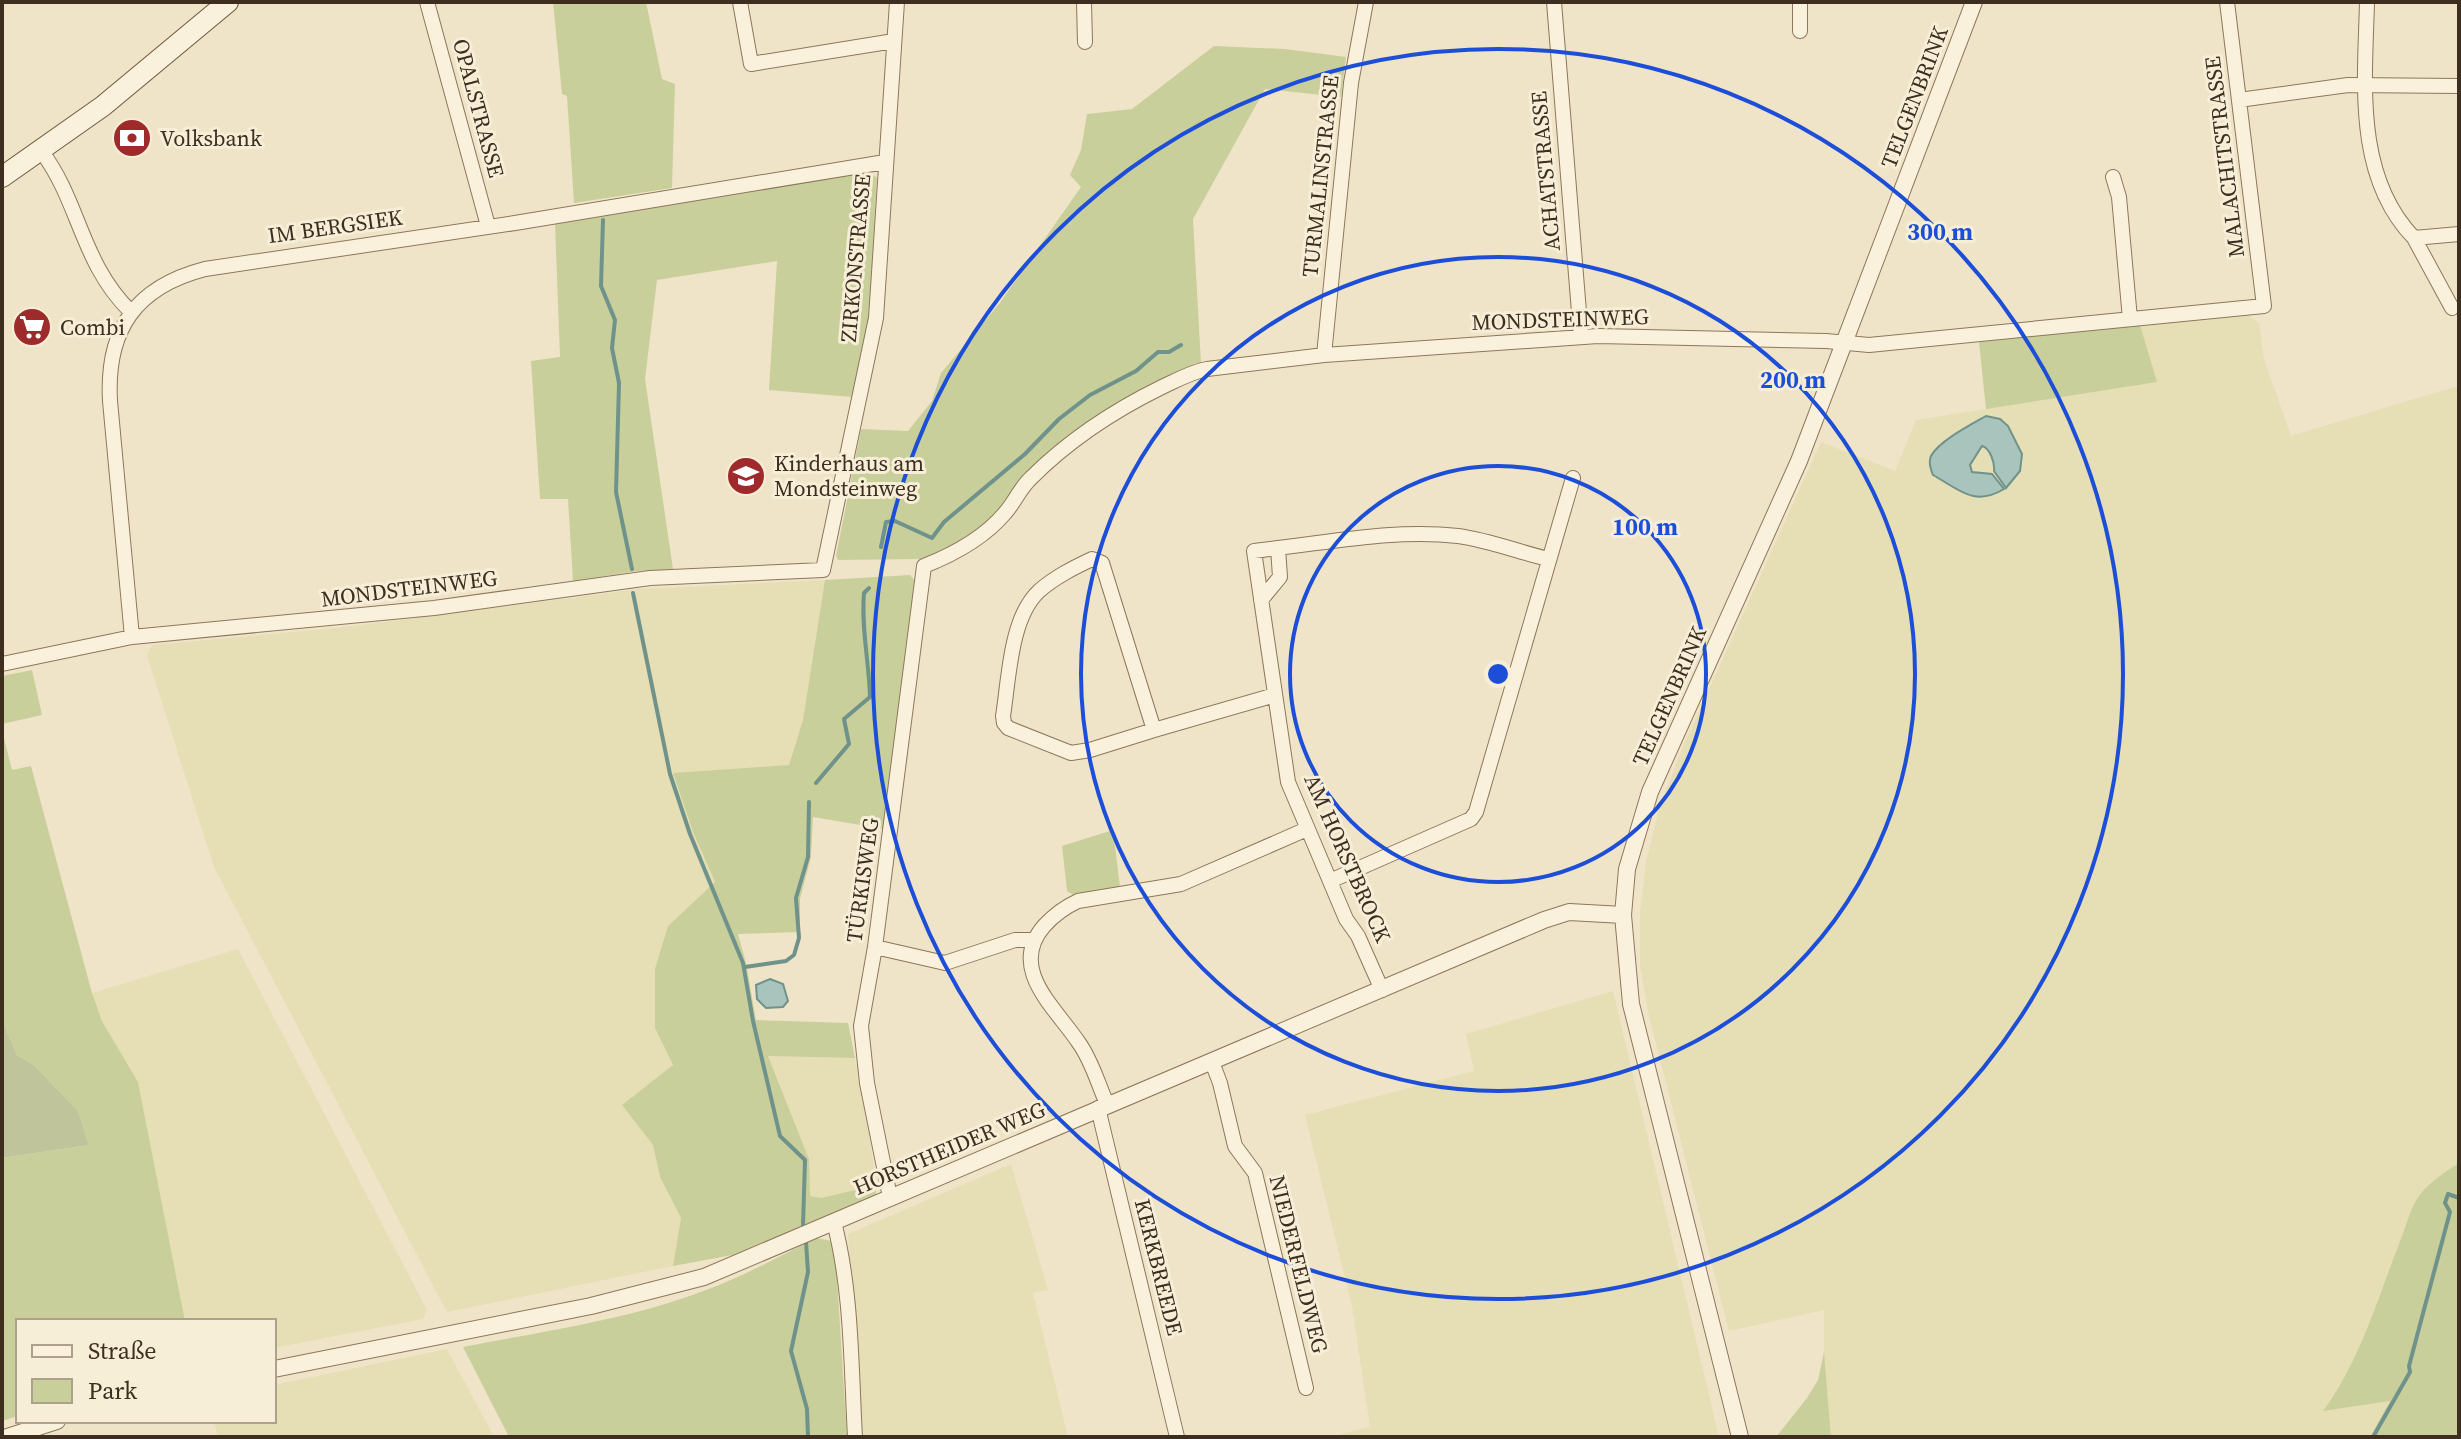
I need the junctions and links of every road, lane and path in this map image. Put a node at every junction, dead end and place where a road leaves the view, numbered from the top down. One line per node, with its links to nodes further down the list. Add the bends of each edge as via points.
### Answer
1 (228, 2): 18 (main road)
2 (427, 2): 22 (street, OPALSTRASSE)
3 (740, 2): 13 (street, via 751,64)
4 (897, 2): 13 (street, ZIRKONSTRASSE)
5 (1084, 2): 14 (street)
6 (1366, 2): 31 (street, TURMALINSTRASSE, via 1351,83)
7 (1554, 2): 29 (street, ACHATSTRASSE)
8 (1800, 2): 12 (street)
9 (1974, 2): 30 (street, TELGENBRINK)
10 (2227, 2): 17 (street, MALACHITSTRASSE)
11 (2367, 2): 15 (street)
12 (1800, 31)
13 (894, 41): 19 (street, ZIRKONSTRASSE)
14 (1085, 42)
15 (2365, 84): 16 (street); 17 (street); 24 (street, via 2380,189)
16 (2459, 86)
17 (2239, 100): 25 (street, MALACHITSTRASSE)
18 (42, 152): 20 (main road); 27 (street, via 59,179 97,270)
19 (885, 162): 22 (street, IM BERGSIEK); 36 (street, ZIRKONSTRASSE, via 876,318)
20 (2, 177)
21 (2113, 177): 28 (street)
22 (488, 226): 27 (street, IM BERGSIEK, via 205,269 165,283)
23 (2459, 234): 24 (street)
24 (2414, 238): 26 (street)
25 (2264, 306): 28 (street, MONDSTEINWEG)
26 (2452, 308)
27 (131, 312): 38 (street, IM BERGSIEK, via 115,342 108,379)
28 (2130, 319): 30 (street, MONDSTEINWEG, via 1869,345)
29 (1581, 337): 30 (street, MONDSTEINWEG); 31 (street, MONDSTEINWEG)
30 (1844, 343): 44 (street, TELGENBRINK, via 1799,461 1650,792 1627,869)
31 (1324, 355): 35 (street, MONDSTEINWEG, via 1199,370 1135,400 1066,446 1028,480 987,530)
32 (1573, 478): 34 (street)
33 (1278, 548): 34 (street, via 1434,535 1469,538); 37 (street, via 1280,577); 37 (street, AM HORSTBROCK, via 1254,551)
34 (1548, 559): 43 (street, via 1476,812 1471,819)
35 (924, 566): 46 (street, TÜRKISWEG)
36 (823, 570): 38 (street, MONDSTEINWEG, via 650,578 418,610)
37 (1261, 600): 40 (street, AM HORSTBROCK)
38 (132, 637): 39 (street, MONDSTEINWEG)
39 (2, 664)
40 (1275, 695): 41 (street); 42 (street, AM HORSTBROCK, via 1285,768)
41 (1154, 730): 41 (street, via 1071,753 1004,723 1021,616 1037,593 1092,559 1102,563)
42 (1307, 829): 43 (street, AM HORSTBROCK); 45 (street, via 1181,884 1078,901 1049,920)
43 (1330, 881): 47 (street, AM HORSTBROCK)
44 (1623, 915): 47 (street, HORSTHEIDER WEG, via 1559,914); 58 (street, TELGENBRINK, via 1631,1004)
45 (1032, 940): 46 (street, via 1015,940 945,963); 49 (street, KERKBREEDE, via 1031,962 1039,988 1084,1051)
46 (875, 947): 50 (street, TÜRKISWEG, via 862,1011 862,1051)
47 (1382, 990): 48 (street, HORSTHEIDER WEG)
48 (1212, 1062): 49 (street, HORSTHEIDER WEG); 53 (street, NIEDERFELDWEG, via 1235,1146 1255,1173)
49 (1102, 1106): 50 (street, HORSTHEIDER WEG); 57 (street, KERKBREEDE)
50 (890, 1197): 51 (street, HORSTHEIDER WEG)
51 (834, 1222): 52 (street, HORSTHEIDER WEG, via 677,1285); 56 (street)
52 (276, 1369)
53 (1306, 1388)
54 (51, 1423): 55 (street)
55 (7, 1437)
56 (855, 1437)
57 (1177, 1437)
58 (1740, 1437)

